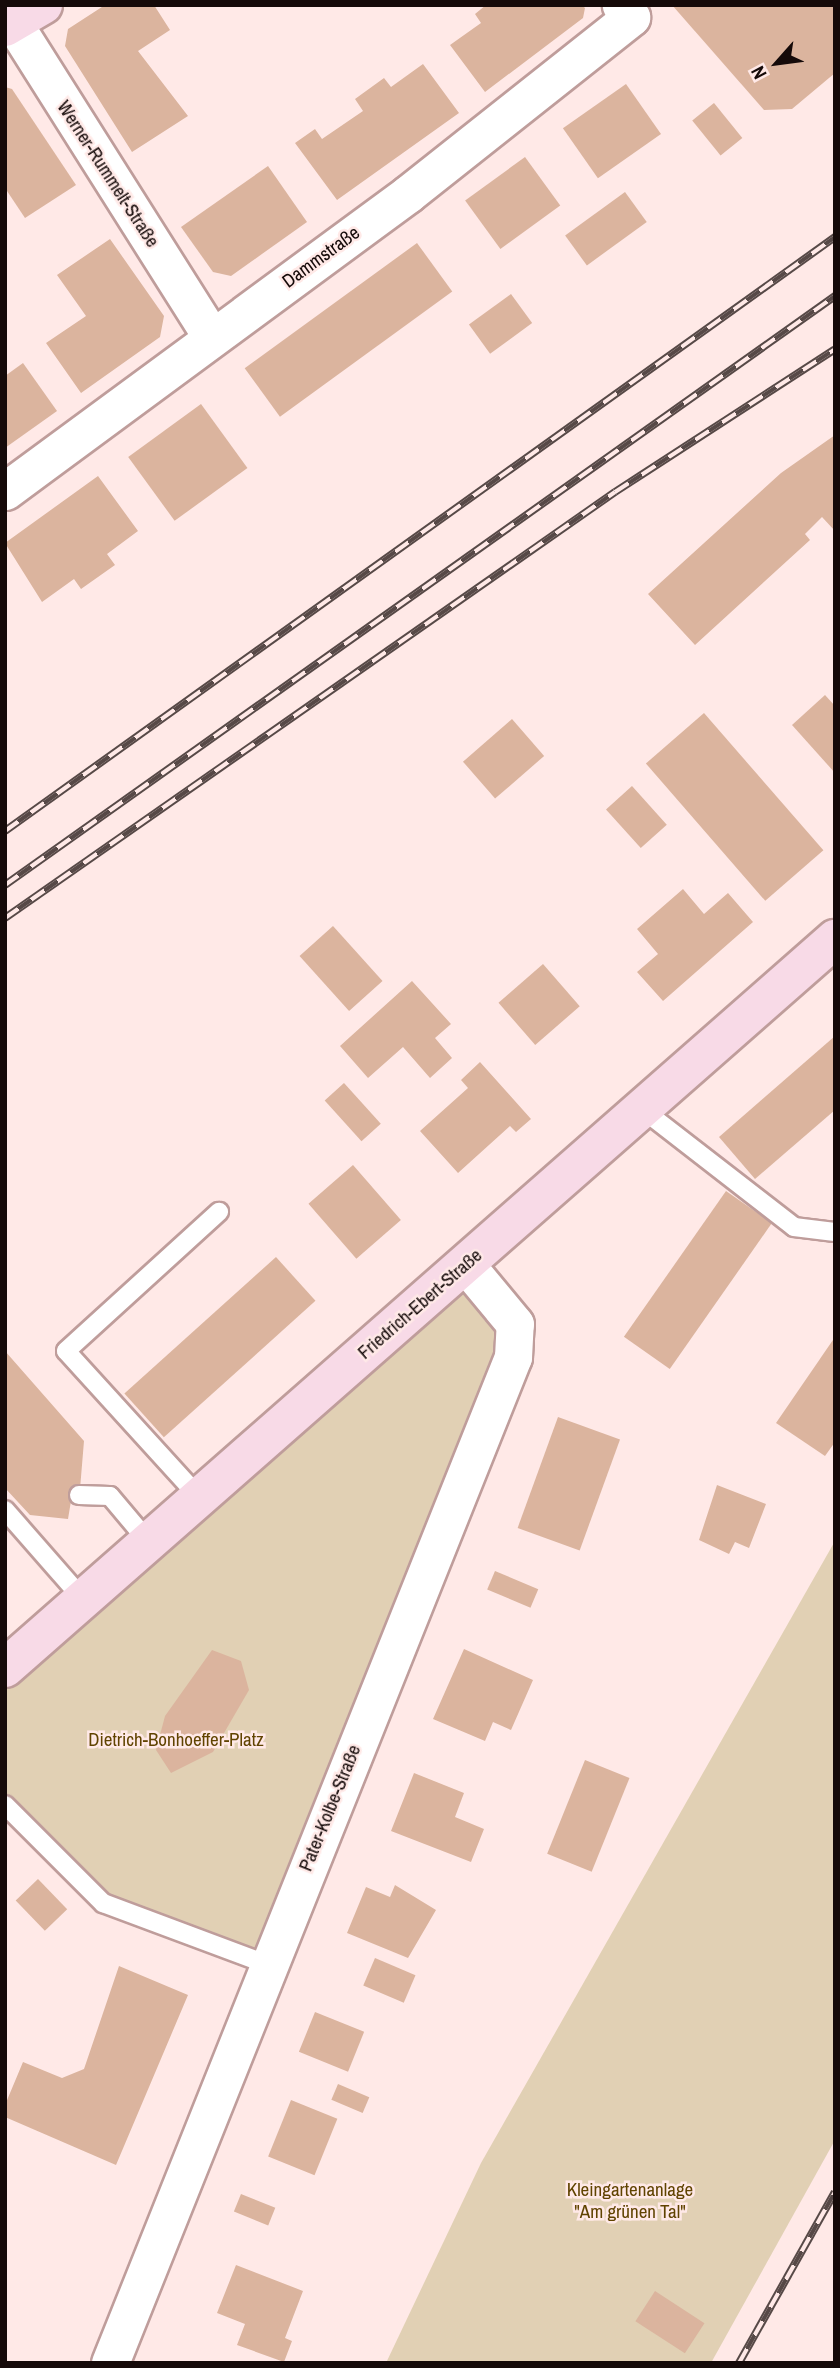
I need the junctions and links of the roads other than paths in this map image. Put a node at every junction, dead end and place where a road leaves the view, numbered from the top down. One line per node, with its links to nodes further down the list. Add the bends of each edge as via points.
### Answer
1 (626, 11): 3 (street, Dammstraße, via 408,194)
2 (17, 16): 3 (street, Werner-Rummelt-Straße)
3 (212, 337): 4 (street, Dammstraße)
4 (5, 491)
5 (835, 939): 6 (street, Friedrich-Ebert-Straße)
6 (642, 1109): 8 (lane, via 794,1227); 9 (street, Friedrich-Ebert-Straße)
7 (219, 1212): 11 (lane, via 66,1350)
8 (835, 1232)
9 (467, 1265): 11 (street, Friedrich-Ebert-Straße); 17 (street, Pater-Kolbe-Straße, via 515,1324 513,1357)
10 (79, 1495): 13 (lane, via 110,1496)
11 (198, 1496): 13 (street, Friedrich-Ebert-Straße)
12 (5, 1510): 14 (lane)
13 (147, 1540): 14 (street, Friedrich-Ebert-Straße)
14 (82, 1598): 15 (street, Friedrich-Ebert-Straße)
15 (5, 1668)
16 (5, 1805): 17 (lane, via 103,1903)
17 (266, 1964): 18 (street, Pater-Kolbe-Straße)
18 (110, 2363)

